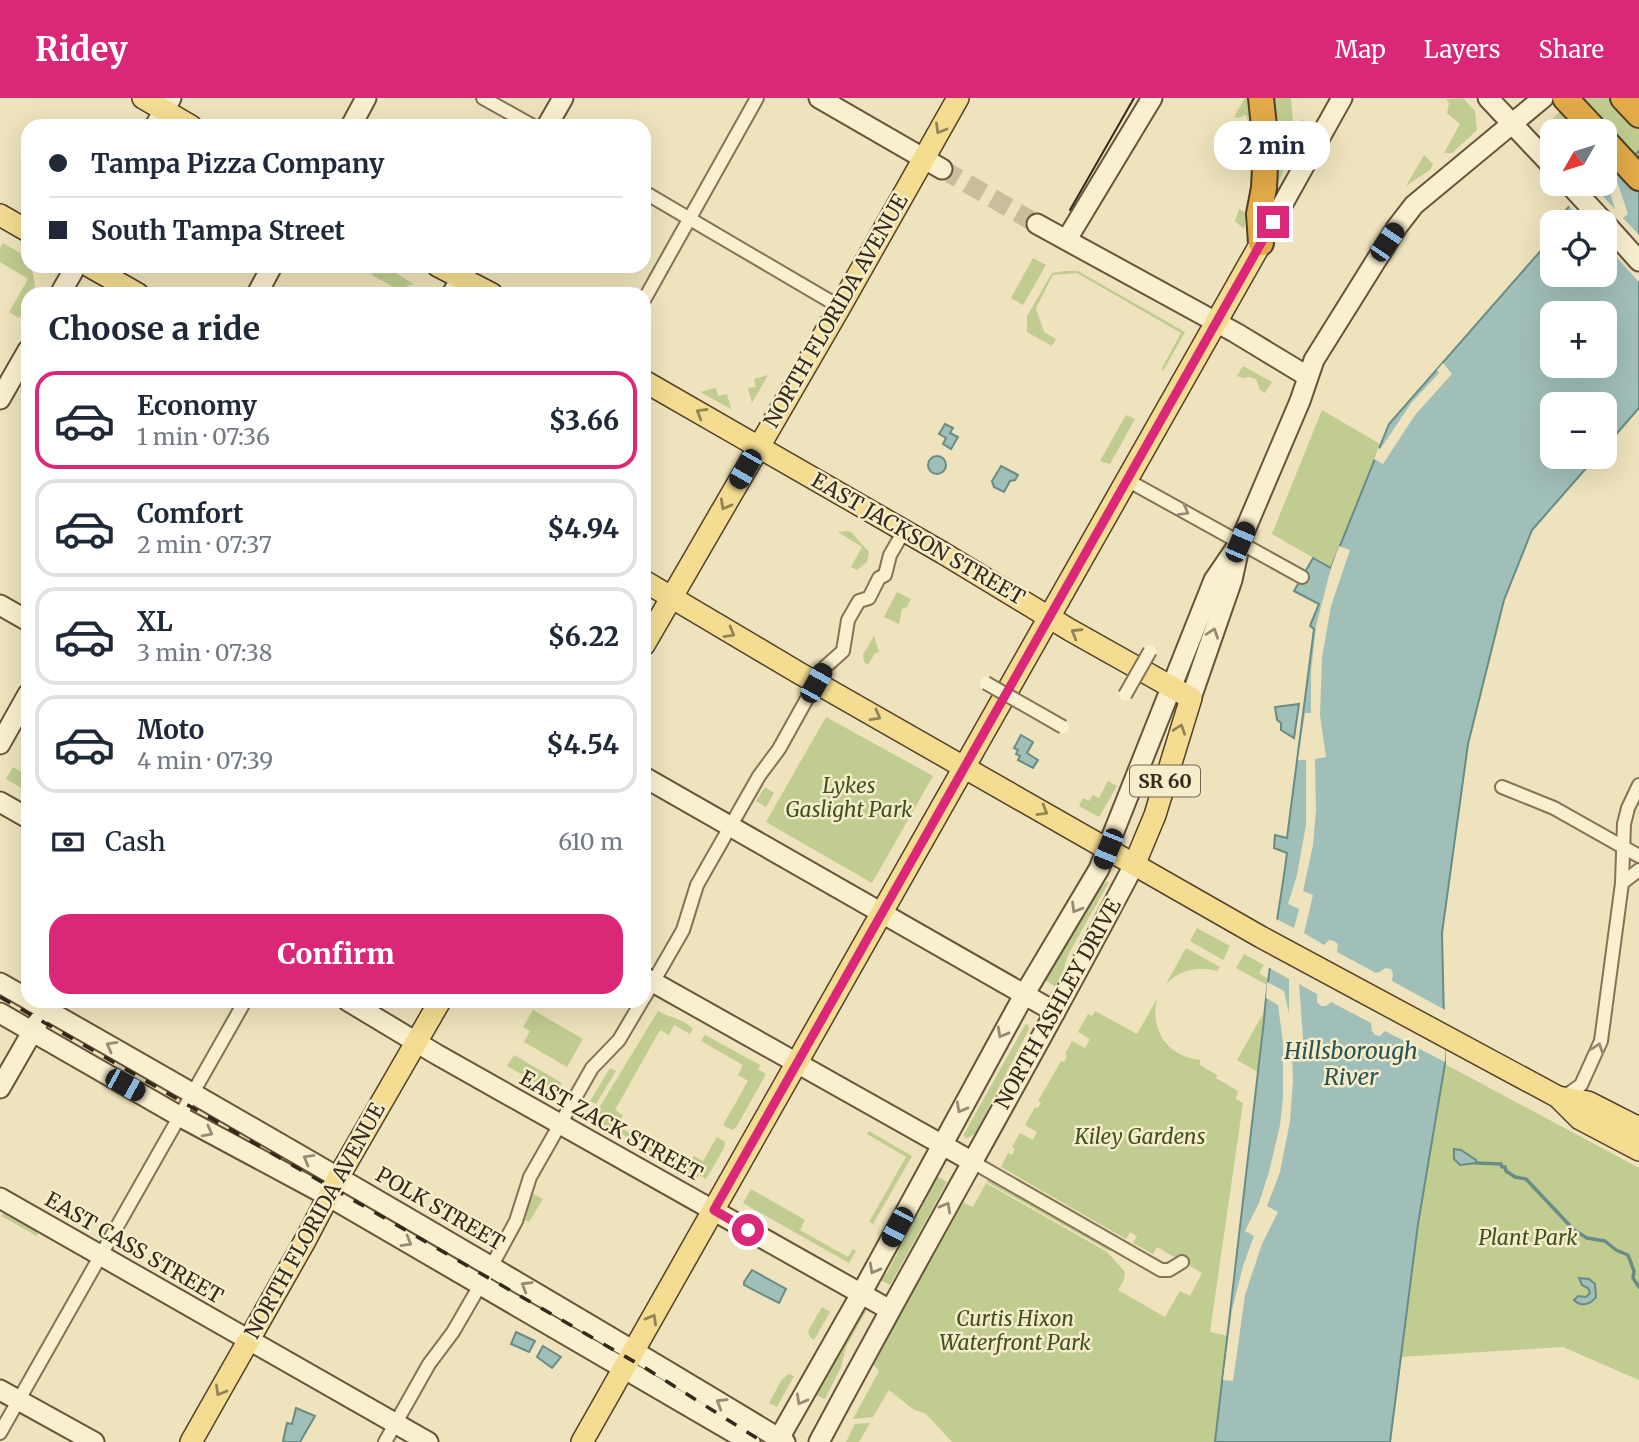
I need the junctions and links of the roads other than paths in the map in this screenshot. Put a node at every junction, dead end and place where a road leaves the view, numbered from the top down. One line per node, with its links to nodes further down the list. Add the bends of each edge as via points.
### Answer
1 (144, 98): 15 (main road)
2 (366, 98): 17 (street)
3 (483, 98): 18 (street)
4 (563, 98): 19 (street)
5 (757, 98): 30 (street)
6 (819, 98): 24 (street)
7 (957, 98): 24 (main road, NORTH FLORIDA AVENUE, one-way to 24)
8 (1151, 98): 34 (street)
9 (1261, 98): 35 (highway, via 1266,160 1259,214)
10 (1342, 98): 35 (street)
11 (1488, 98): 21 (street)
12 (1544, 98): 21 (street)
13 (1565, 98): 20 (highway)
14 (1623, 98): 16 (highway)
15 (163, 111)
16 (1639, 115)
17 (355, 119)
18 (520, 119)
19 (551, 119)
20 (1585, 119)
21 (1519, 130): 22 (street); 45 (street, via 1414,205 1362,280)
22 (1540, 153)
23 (1617, 154): 25 (highway)
24 (932, 164): 42 (main road, NORTH FLORIDA AVENUE)
25 (1639, 178)
26 (651, 196): 30 (street)
27 (1580, 196): 28 (street)
28 (1592, 210)
29 (0, 215): 32 (main road)
30 (690, 219): 41 (street); 42 (street)
31 (1037, 224): 34 (street)
32 (21, 227)
33 (1617, 237): 36 (street)
34 (1067, 239): 43 (street)
35 (1261, 243): 43 (main road)
36 (1639, 261)
37 (101, 273): 39 (main road)
38 (461, 279): 40 (main road)
39 (126, 287)
40 (478, 287)
41 (651, 288)
42 (840, 307): 48 (main road, NORTH FLORIDA AVENUE)
43 (1215, 323): 45 (street); 49 (main road)
44 (21, 362): 47 (street)
45 (1307, 376): 51 (street)
46 (651, 385): 48 (main road, EAST JACKSON STREET, one-way to 46)
47 (0, 399)
48 (758, 446): 50 (main road, EAST JACKSON STREET); 54 (main road, NORTH FLORIDA AVENUE, one-way to 54)
49 (1127, 480): 51 (street, one-way to 51); 57 (main road)
50 (904, 531): 57 (main road, EAST JACKSON STREET); 60 (street, via 885,575 869,597 859,601 848,620 843,651 824,668)
51 (1240, 542): 52 (street); 62 (street, via 1214,580); 64 (street, NORTH ASHLEY DRIVE, one-way to 51, via 1232,580)
52 (1302, 577)
53 (651, 585): 54 (main road)
54 (672, 598): 58 (main road, NORTH FLORIDA AVENUE); 60 (main road, one-way to 60)
55 (0, 605): 56 (street)
56 (21, 617)
57 (1051, 617): 62 (main road, EAST JACKSON STREET, one-way to 57); 68 (main road)
58 (651, 633)
59 (1150, 651): 63 (street, bridge)
60 (816, 683): 68 (main road, one-way to 68); 74 (street)
61 (986, 683): 66 (street, bridge)
62 (1172, 687): 64 (main road, EAST JACKSON STREET); 76 (street)
63 (1125, 695)
64 (1191, 698): 78 (main road, NORTH ASHLEY DRIVE / SR 60, one-way to 64)
65 (21, 706): 67 (street)
66 (1063, 727)
67 (0, 744)
68 (965, 766): 76 (main road, one-way to 76); 81 (main road)
69 (651, 781): 74 (street)
70 (1639, 785): 75 (street, via 1626,816)
71 (1502, 787): 75 (street, via 1554,808)
72 (0, 802): 73 (street)
73 (21, 814)
74 (731, 827): 81 (street); 82 (street, via 695,890 683,930)
75 (1624, 847): 77 (street); 80 (street)
76 (1108, 849): 78 (main road); 86 (street, one-way to 86)
77 (1639, 856)
78 (1135, 863): 93 (street, NORTH ASHLEY DRIVE); 100 (main road, via 1261,937)
79 (1639, 870): 80 (street)
80 (1622, 883): 100 (street, one-way to 80, via 1581,1085 1601,1041)
81 (881, 913): 86 (street); 97 (main road)
82 (651, 981)
83 (0, 983): 85 (street, POLK STREET)
84 (651, 991): 97 (street)
85 (21, 994)
86 (1024, 995): 93 (street); 104 (street, one-way to 104)
87 (37, 1008): 95 (street)
88 (47, 1008): 99 (street, POLK STREET, one-way to 88)
89 (241, 1008): 99 (street)
90 (360, 1008): 96 (street, EAST ZACK STREET)
91 (436, 1008): 96 (main road, NORTH FLORIDA AVENUE)
92 (636, 1008): 102 (street, via 619,1040 592,1068)
93 (1055, 1012): 106 (street, NORTH ASHLEY DRIVE)
94 (0, 1013): 95 (street, POLK STREET)
95 (32, 1032): 98 (street); 101 (street, POLK STREET)
96 (416, 1042): 102 (street, EAST ZACK STREET); 107 (main road, NORTH FLORIDA AVENUE)
97 (797, 1062): 104 (street); 110 (main road)
98 (0, 1088)
99 (192, 1093): 101 (street); 107 (street, POLK STREET, one-way to 99)
100 (1558, 1097): 103 (main road, via 1588,1102); 105 (main road, via 1580,1119)
101 (179, 1116): 108 (street, POLK STREET, one-way to 108); 111 (street)
102 (560, 1124): 110 (street, EAST ZACK STREET); 113 (street, via 526,1184 516,1221)
103 (1639, 1128)
104 (941, 1144): 106 (street); 115 (street, one-way to 115)
105 (1639, 1150)
106 (971, 1161): 112 (street, via 1161,1270); 116 (street, NORTH ASHLEY DRIVE, one-way to 106)
107 (339, 1176): 108 (main road, NORTH FLORIDA AVENUE); 113 (street, POLK STREET)
108 (328, 1196): 114 (street, POLK STREET, one-way to 114); 117 (main road, NORTH FLORIDA AVENUE)
109 (0, 1198): 111 (street, EAST CASS STREET)
110 (714, 1210): 115 (street, EAST ZACK STREET); 118 (main road, one-way to 110)
111 (101, 1255): 117 (street, EAST CASS STREET); 120 (street)
112 (1182, 1262)
113 (491, 1266): 114 (street); 118 (street, POLK STREET, one-way to 113)
114 (481, 1284): 118 (street, POLK STREET); 121 (street)
115 (861, 1294): 116 (street, EAST ZACK STREET); 123 (street, one-way to 123)
116 (890, 1310): 130 (street, NORTH ASHLEY DRIVE)
117 (250, 1339): 121 (street, EAST CASS STREET); 125 (main road, NORTH FLORIDA AVENUE, one-way to 125)
118 (630, 1359): 123 (street, POLK STREET, one-way to 118); 128 (main road); 129 (street, POLK STREET)
119 (0, 1390): 120 (street)
120 (19, 1401): 122 (street); 124 (street)
121 (395, 1423): 126 (street); 127 (street, EAST CASS STREET)
122 (0, 1433)
123 (780, 1441)
124 (94, 1442)
125 (191, 1442)
126 (385, 1442)
127 (428, 1442)
128 (582, 1442)
129 (750, 1442)
130 (819, 1442)

